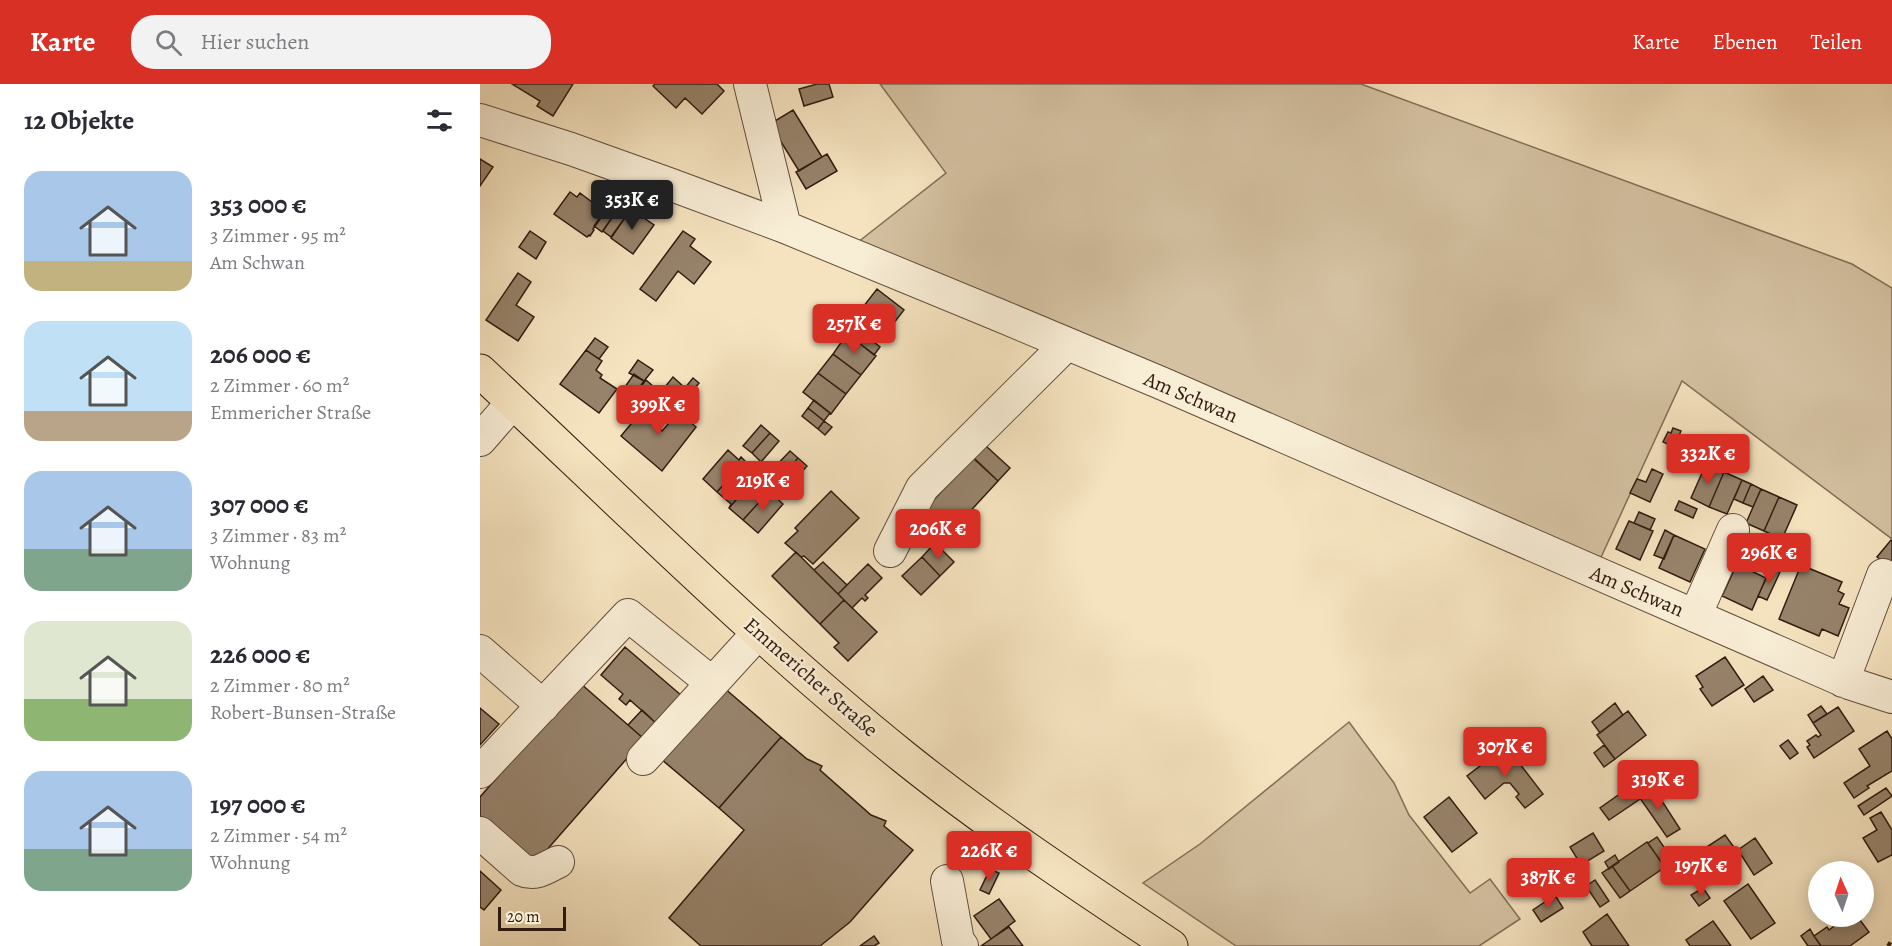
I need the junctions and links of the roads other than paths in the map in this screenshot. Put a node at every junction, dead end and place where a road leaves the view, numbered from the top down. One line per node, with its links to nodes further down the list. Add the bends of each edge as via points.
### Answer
1 (750, 84): 3 (street)
2 (480, 120): 3 (street, Am Schwan)
3 (785, 227): 4 (street, Am Schwan)
4 (1067, 344): 9 (street, via 921,488); 11 (street, Am Schwan)
5 (480, 371): 6 (main road, Emmericher Straße)
6 (513, 402): 7 (street); 12 (main road, Emmericher Straße)
7 (480, 440)
8 (1733, 530): 11 (street)
9 (890, 551)
10 (1883, 575): 14 (street)
11 (1695, 616): 14 (street, Am Schwan)
12 (759, 632): 15 (street); 24 (main road, Emmericher Straße, via 906,759 997,829)
13 (480, 651): 17 (street)
14 (1843, 681): 16 (street, Am Schwan)
15 (712, 683): 17 (street, via 628,615); 18 (street)
16 (1892, 697)
17 (543, 706): 19 (street)
18 (643, 759)
19 (480, 772)
20 (480, 833): 21 (street, via 529,873)
21 (558, 862)
22 (947, 881): 23 (street)
23 (962, 946)
24 (1171, 946)

